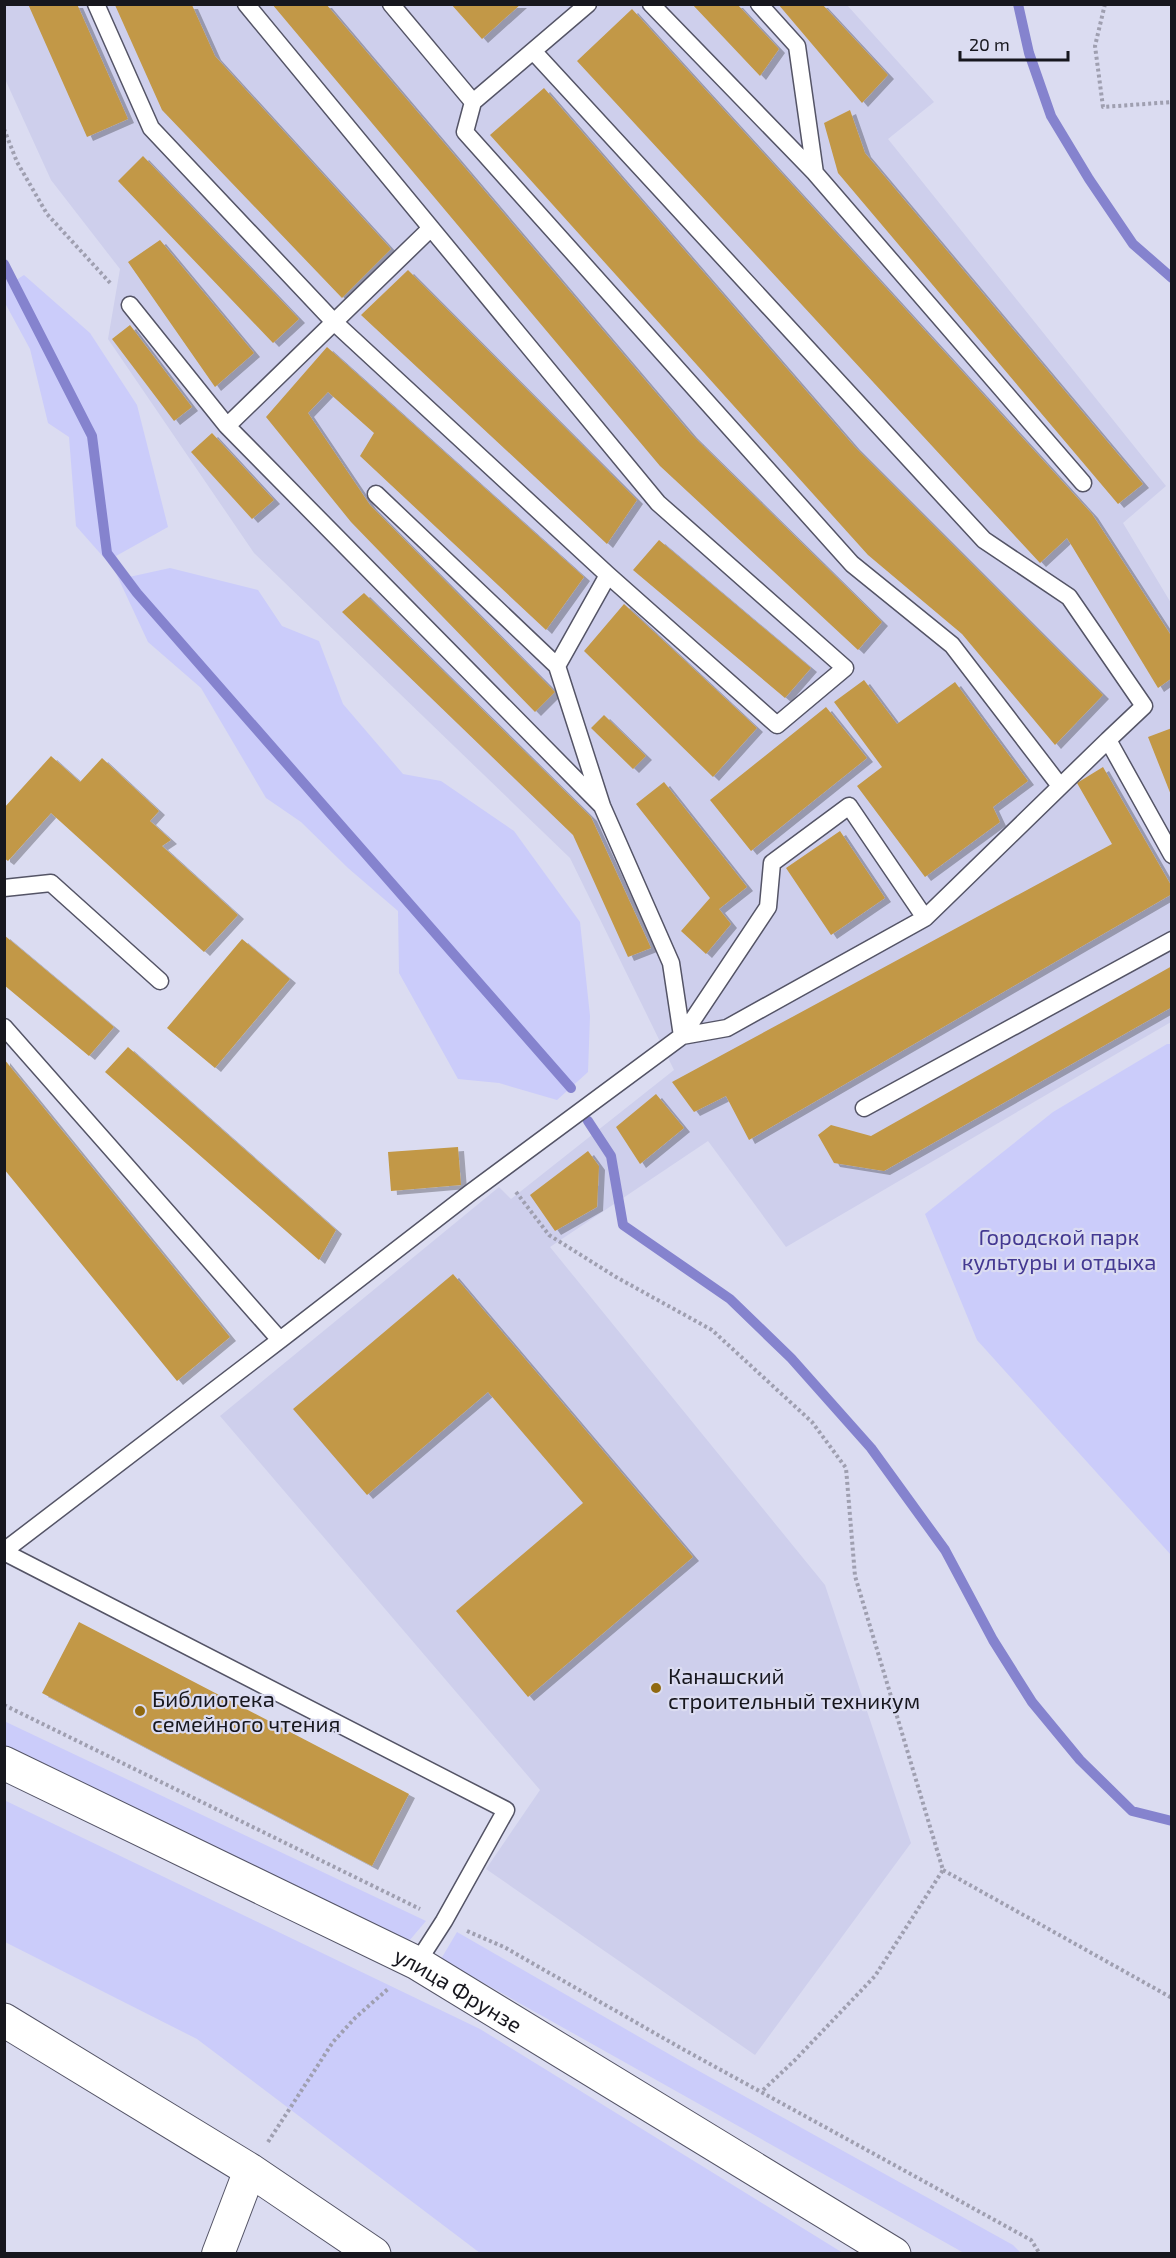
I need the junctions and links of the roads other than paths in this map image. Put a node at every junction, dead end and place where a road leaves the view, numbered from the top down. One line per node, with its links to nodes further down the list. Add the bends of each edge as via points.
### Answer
1 (96, 4): 12 (lane, via 151,128)
2 (246, 4): 10 (lane)
3 (391, 4): 8 (lane)
4 (588, 4): 7 (lane)
5 (651, 4): 9 (lane)
6 (759, 4): 9 (lane, via 797,46)
7 (534, 52): 8 (lane); 18 (lane, via 984,540 1069,597 1144,706)
8 (473, 102): 19 (lane, via 465,132 852,564 952,645)
9 (815, 173): 14 (lane)
10 (431, 228): 12 (lane); 16 (lane, via 658,503 845,668 777,725)
11 (130, 305): 13 (lane)
12 (334, 322): 13 (lane); 16 (lane)
13 (227, 426): 20 (lane)
14 (1083, 483)
15 (376, 494): 17 (lane)
16 (608, 575): 17 (lane)
17 (557, 666): 20 (lane)
18 (1108, 740): 19 (lane); 21 (lane)
19 (1060, 786): 23 (lane)
20 (602, 806): 27 (lane, via 671,963)
21 (1172, 855)
22 (4, 888): 25 (lane, via 51,883)
23 (925, 918): 27 (lane, via 727,1028); 27 (lane, via 849,806 772,863 768,907)
24 (1172, 940): 28 (lane)
25 (160, 981)
26 (4, 1027): 29 (lane)
27 (682, 1036): 29 (lane)
28 (864, 1108)
29 (280, 1340): 30 (lane)
30 (4, 1551): 32 (lane, via 506,1810)
31 (4, 1763): 32 (main road, улица Фрунзе)
32 (417, 1964): 37 (main road, улица Фрунзе)
33 (4, 2020): 34 (main road)
34 (250, 2170): 35 (street); 36 (main road)
35 (218, 2253)
36 (374, 2253)
37 (894, 2253)

